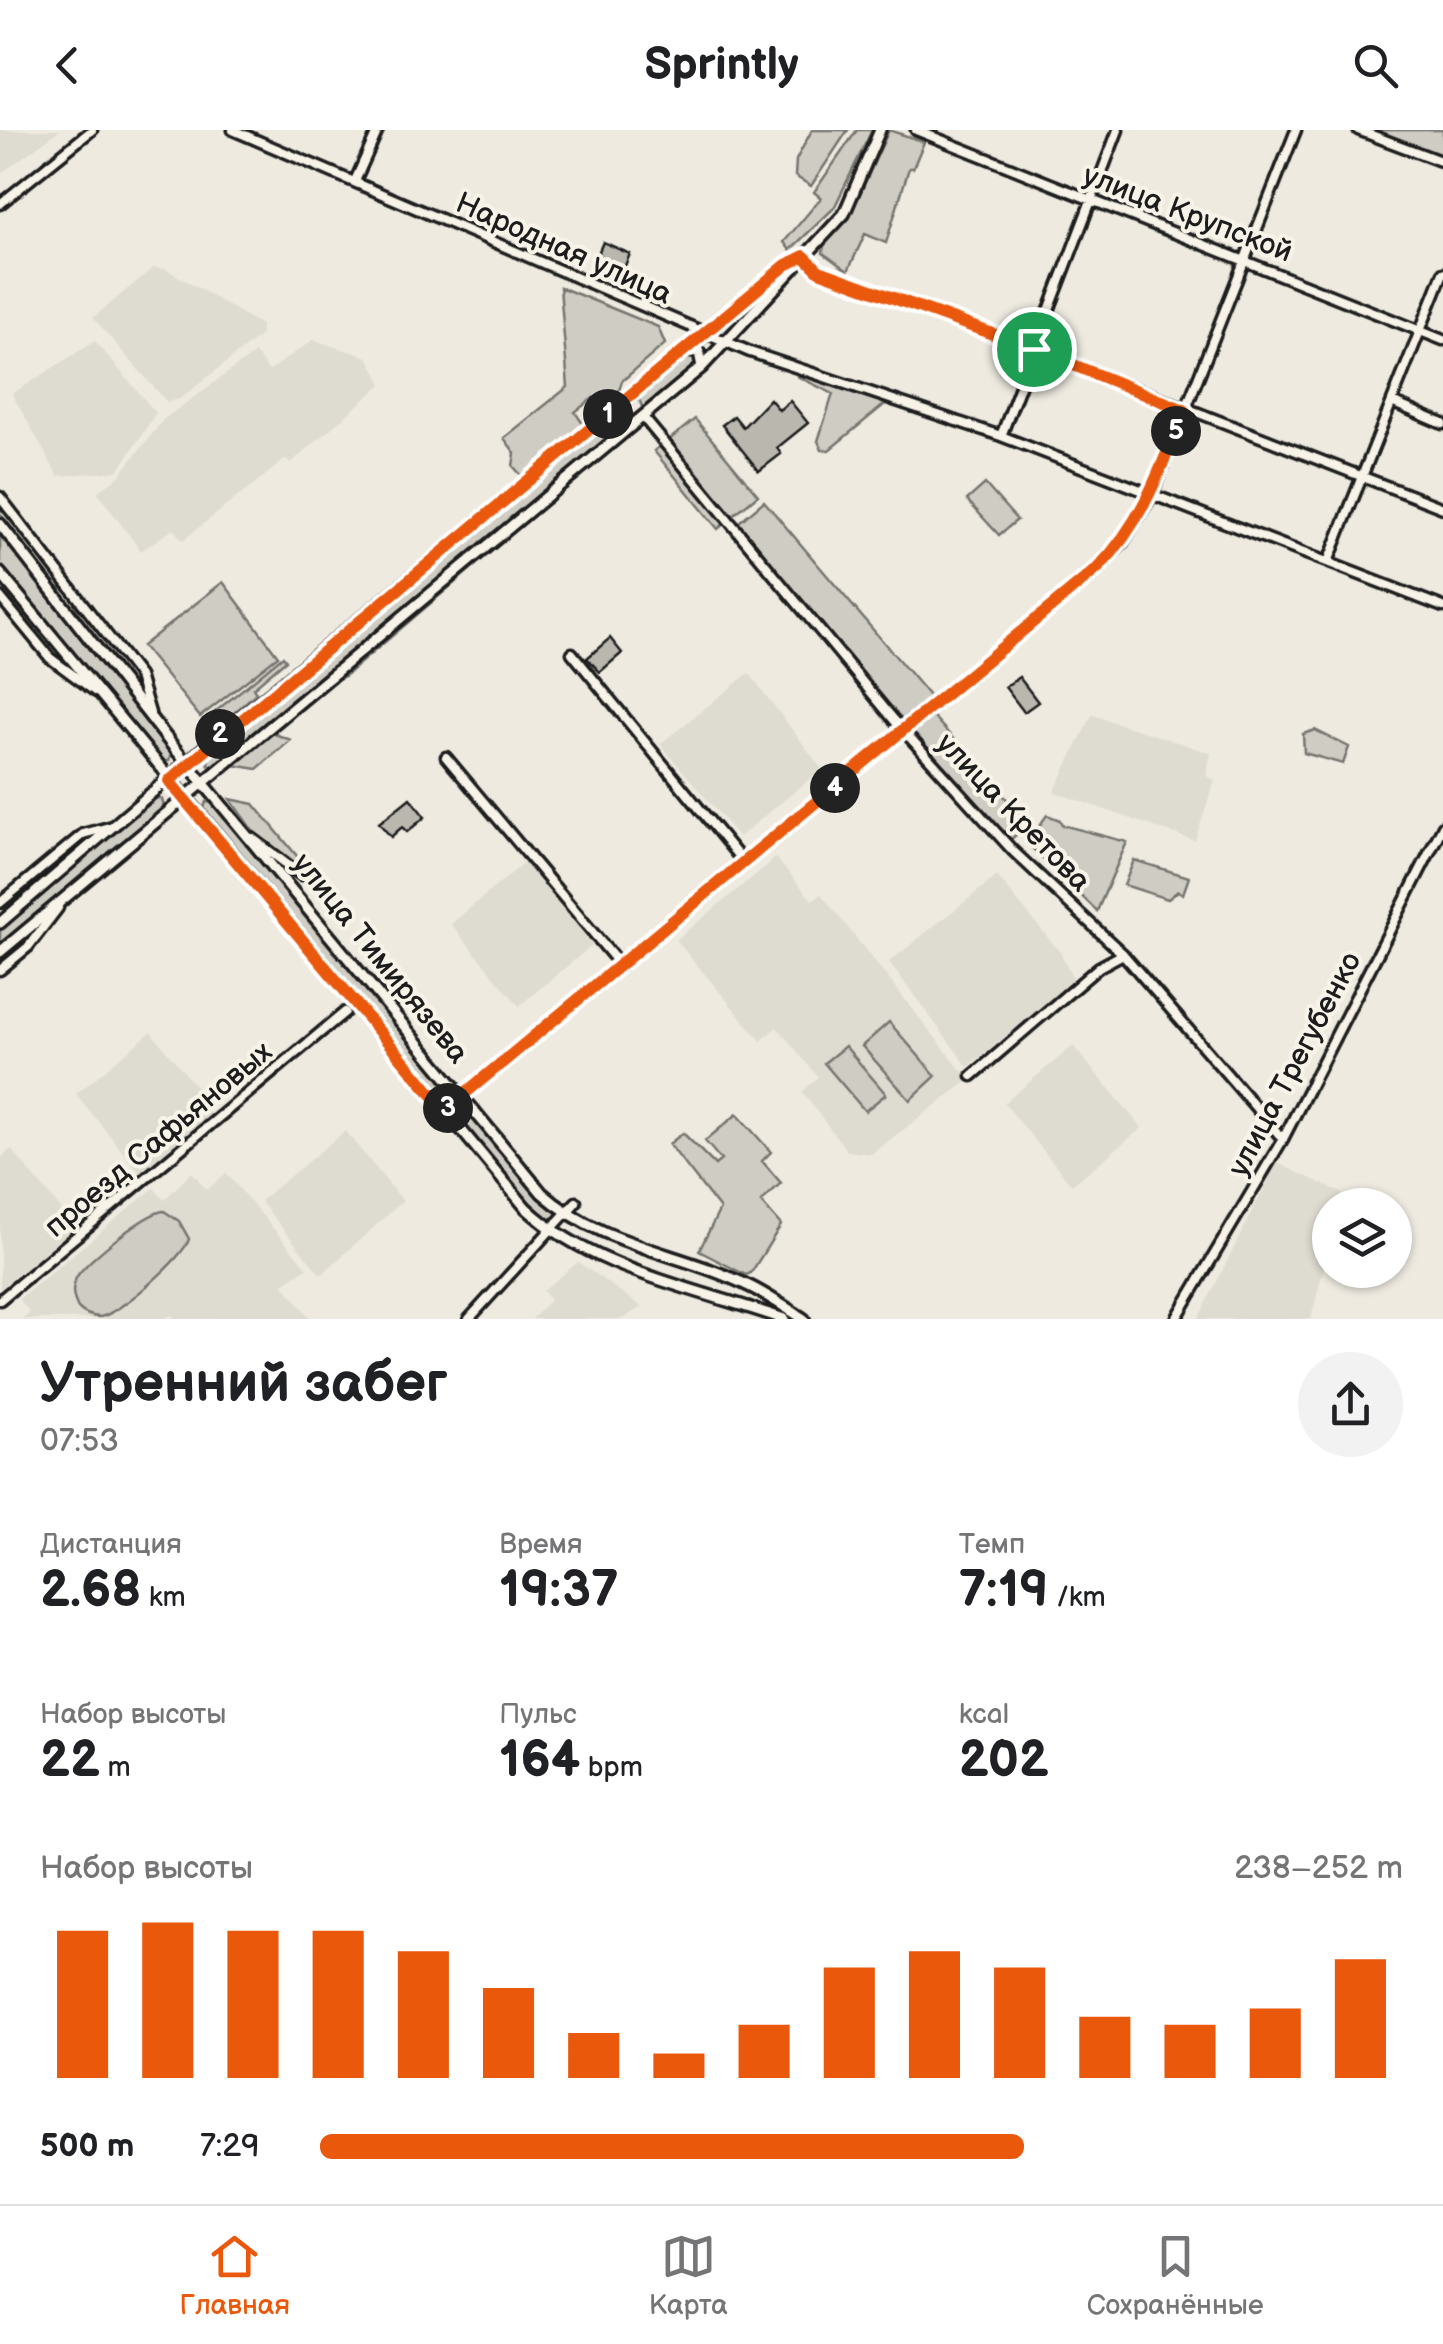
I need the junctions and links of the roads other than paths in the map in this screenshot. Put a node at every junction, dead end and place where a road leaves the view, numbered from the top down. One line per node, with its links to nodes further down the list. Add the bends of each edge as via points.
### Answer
1 (92, 130): 12 (street)
2 (233, 130): 10 (street, Народная улица)
3 (378, 130): 10 (street)
4 (880, 130): 13 (main road, via 844,214)
5 (916, 130): 11 (street, улица Крупской)
6 (1118, 130): 11 (street)
7 (1296, 130): 14 (street)
8 (1358, 130): 9 (street)
9 (1443, 162)
10 (355, 181): 17 (street, Народная улица)
11 (1092, 200): 14 (street, улица Крупской); 20 (street)
12 (0, 204)
13 (804, 256): 17 (main road); 19 (main road); 20 (street, via 819,271)
14 (1243, 260): 16 (street, улица Крупской); 25 (street)
15 (1443, 273): 16 (street)
16 (1420, 330): 18 (street, улица Крупской); 24 (street)
17 (704, 334): 19 (street, Народная улица); 21 (main road)
18 (1443, 340)
19 (728, 342): 22 (main road); 28 (street, Народная улица)
20 (1034, 349): 25 (street); 28 (street)
21 (684, 351): 22 (main road, via 700,352); 23 (main road)
22 (702, 367): 26 (main road)
23 (628, 397): 26 (main road); 43 (main road)
24 (1394, 402): 27 (street); 29 (street)
25 (1184, 410): 29 (street); 30 (street)
26 (644, 417): 41 (street, улица Кретова); 45 (main road)
27 (1443, 424)
28 (1001, 436): 30 (street, Народная улица)
29 (1364, 478): 32 (street); 34 (street)
30 (1151, 496): 34 (street, Народная улица); 41 (street, via 1122,544 1098,568)
31 (0, 497): 40 (street, via 140,676)
32 (1443, 508)
33 (0, 524): 40 (main road, улица Тимирязева)
34 (1328, 562): 37 (street, Народная улица)
35 (0, 573): 39 (main road, улица Тимирязева)
36 (0, 597): 39 (street, via 50,658)
37 (1443, 607)
38 (572, 653): 50 (street)
39 (97, 693): 44 (main road, улица Тимирязева)
40 (151, 718): 43 (main road, улица Тимирязева)
41 (905, 730): 50 (street); 56 (street, улица Кретова, via 1013,852)
42 (446, 758): 57 (street)
43 (188, 763): 44 (main road); 45 (main road, улица Тимирязева)
44 (169, 781): 46 (main road, улица Тимирязева); 47 (main road)
45 (204, 781): 46 (main road); 49 (main road, улица Тимирязева)
46 (183, 799): 52 (main road); 62 (main road, улица Тимирязева)
47 (118, 825): 53 (street, via 83,834); 54 (main road)
48 (1443, 826): 63 (street, улица Трегубенко)
49 (248, 834): 51 (street); 61 (main road, улица Тимирязева)
50 (744, 862): 57 (street)
51 (300, 875)
52 (65, 898): 55 (main road); 58 (street, via 28,947)
53 (0, 903)
54 (0, 923)
55 (0, 952)
56 (1122, 954): 60 (street); 63 (street, улица Кретова)
57 (621, 966): 61 (street)
58 (0, 970)
59 (345, 1012): 69 (street, проезд Сафьяновых)
60 (972, 1076)
61 (462, 1096): 62 (main road); 65 (main road, улица Тимирязева)
62 (445, 1110): 66 (main road, улица Тимирязева)
63 (1283, 1139): 73 (street, улица Трегубенко)
64 (576, 1202): 65 (street)
65 (566, 1214): 66 (street); 67 (main road, улица Тимирязева)
66 (550, 1230): 68 (main road, улица Тимирязева); 71 (street)
67 (715, 1274): 68 (main road, via 718,1286); 72 (main road, улица Тимирязева, via 750,1286)
68 (708, 1294): 70 (main road, улица Тимирязева)
69 (0, 1300)
70 (780, 1318)
71 (469, 1319)
72 (804, 1319)
73 (1176, 1319)

